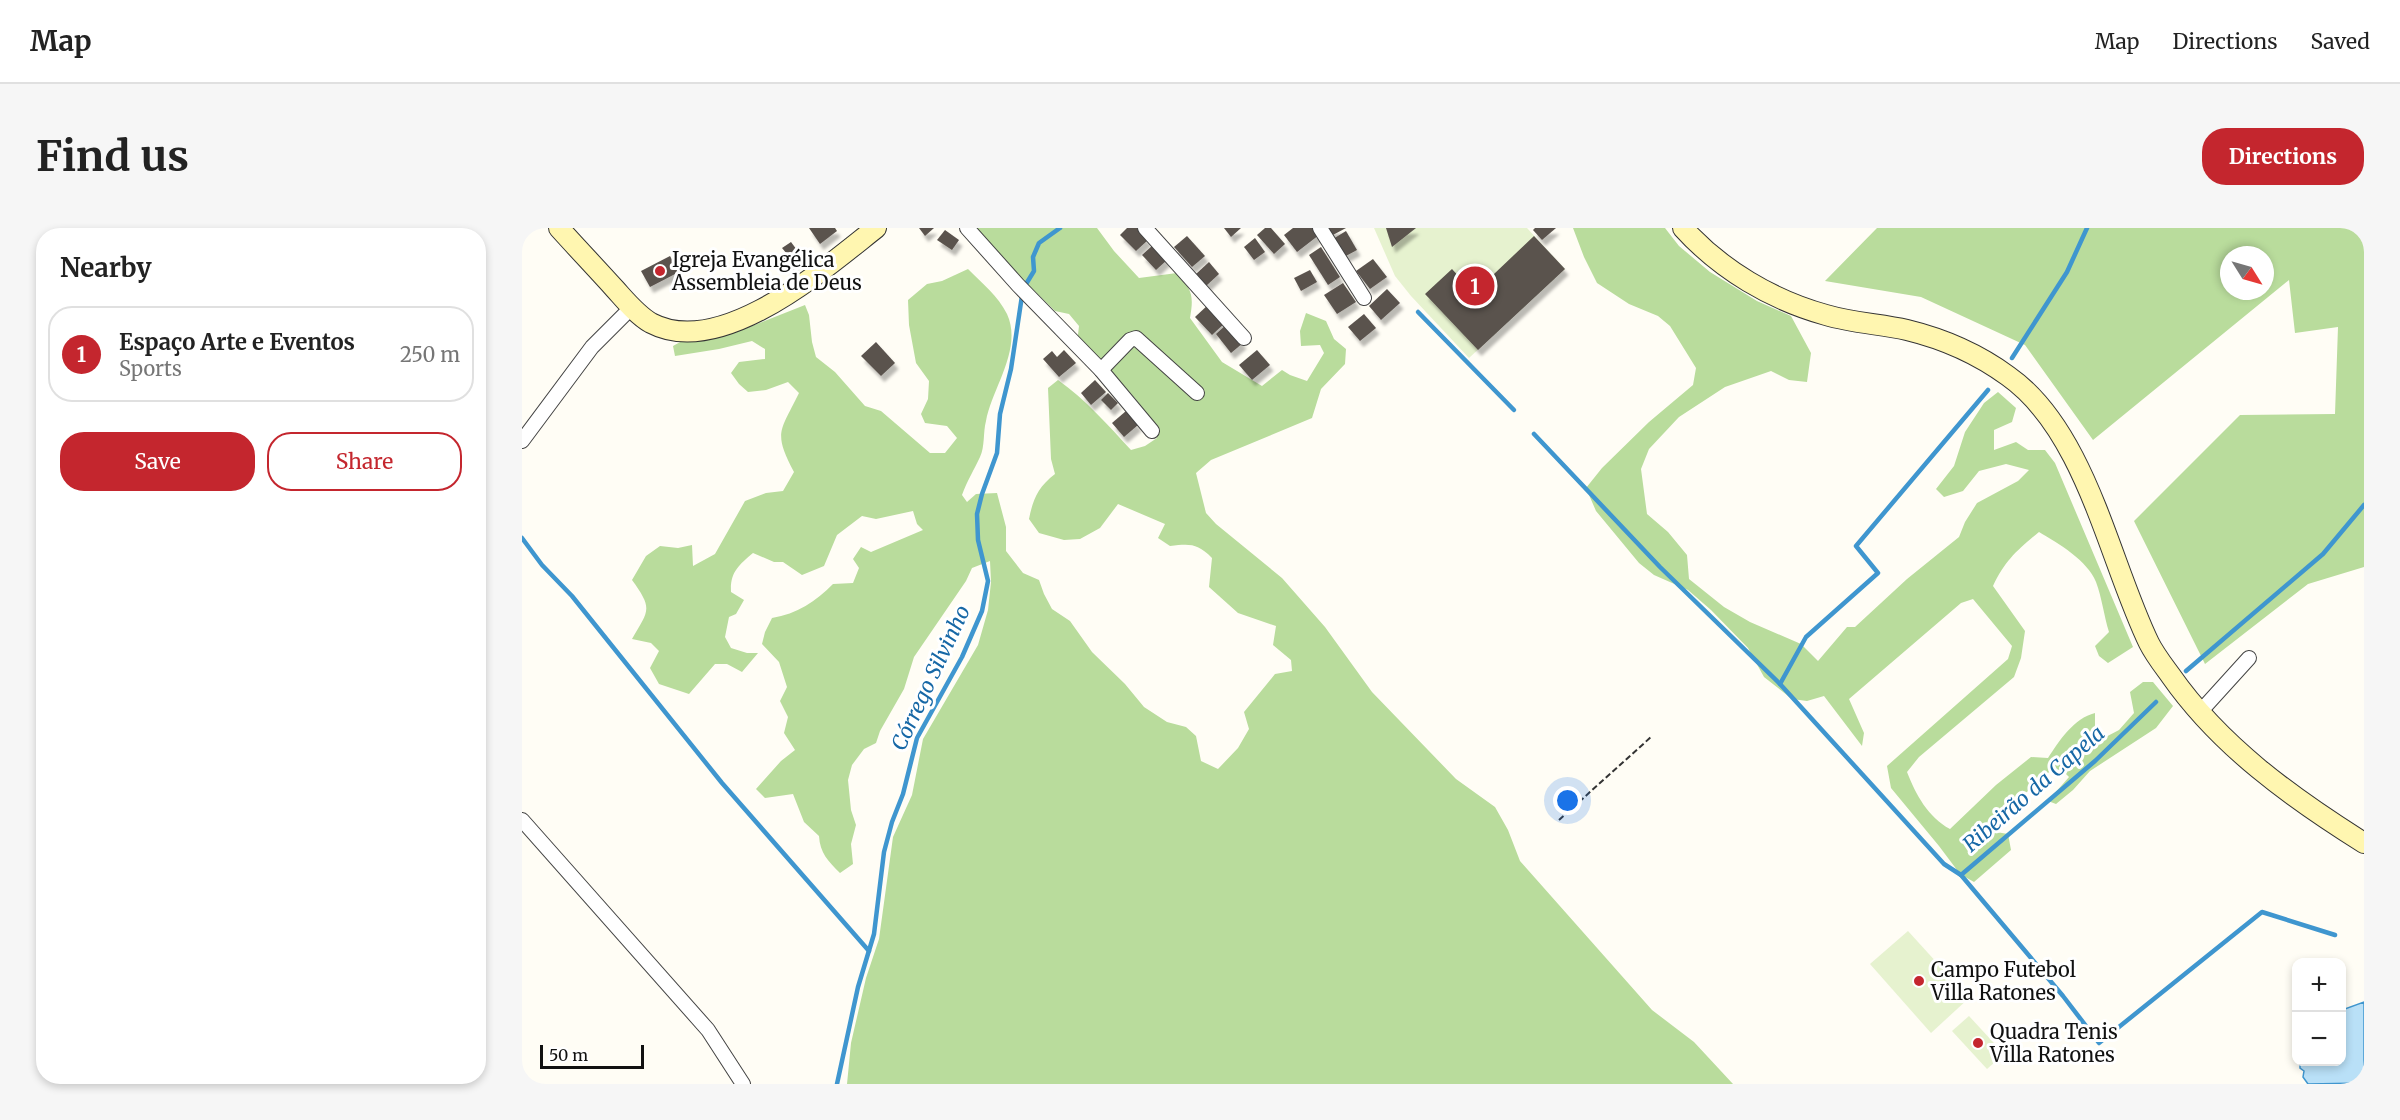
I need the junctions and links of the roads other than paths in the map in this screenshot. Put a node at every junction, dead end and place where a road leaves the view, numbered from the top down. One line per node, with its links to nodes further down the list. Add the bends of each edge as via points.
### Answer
1 (559, 228): 8 (main road)
2 (967, 228): 10 (street)
3 (1145, 228): 9 (street)
4 (1320, 228): 7 (street)
5 (1683, 228): 15 (main road, via 1710,255 1774,296 1828,316 1933,337 1961,347 2010,376 2040,406 2063,439 2082,474 2150,645)
6 (870, 230): 8 (main road, via 795,290 722,326 704,331 666,328 650,322)
7 (1364, 298)
8 (632, 307): 13 (street, via 592,347)
9 (1244, 338)
10 (1101, 370): 11 (street, via 1136,338); 12 (street)
11 (1197, 393)
12 (1152, 431)
13 (522, 441)
14 (2249, 658): 15 (street)
15 (2200, 712): 17 (main road, via 2264,773)
16 (522, 820): 18 (street, via 708,1030)
17 (2364, 843)
18 (743, 1084)

